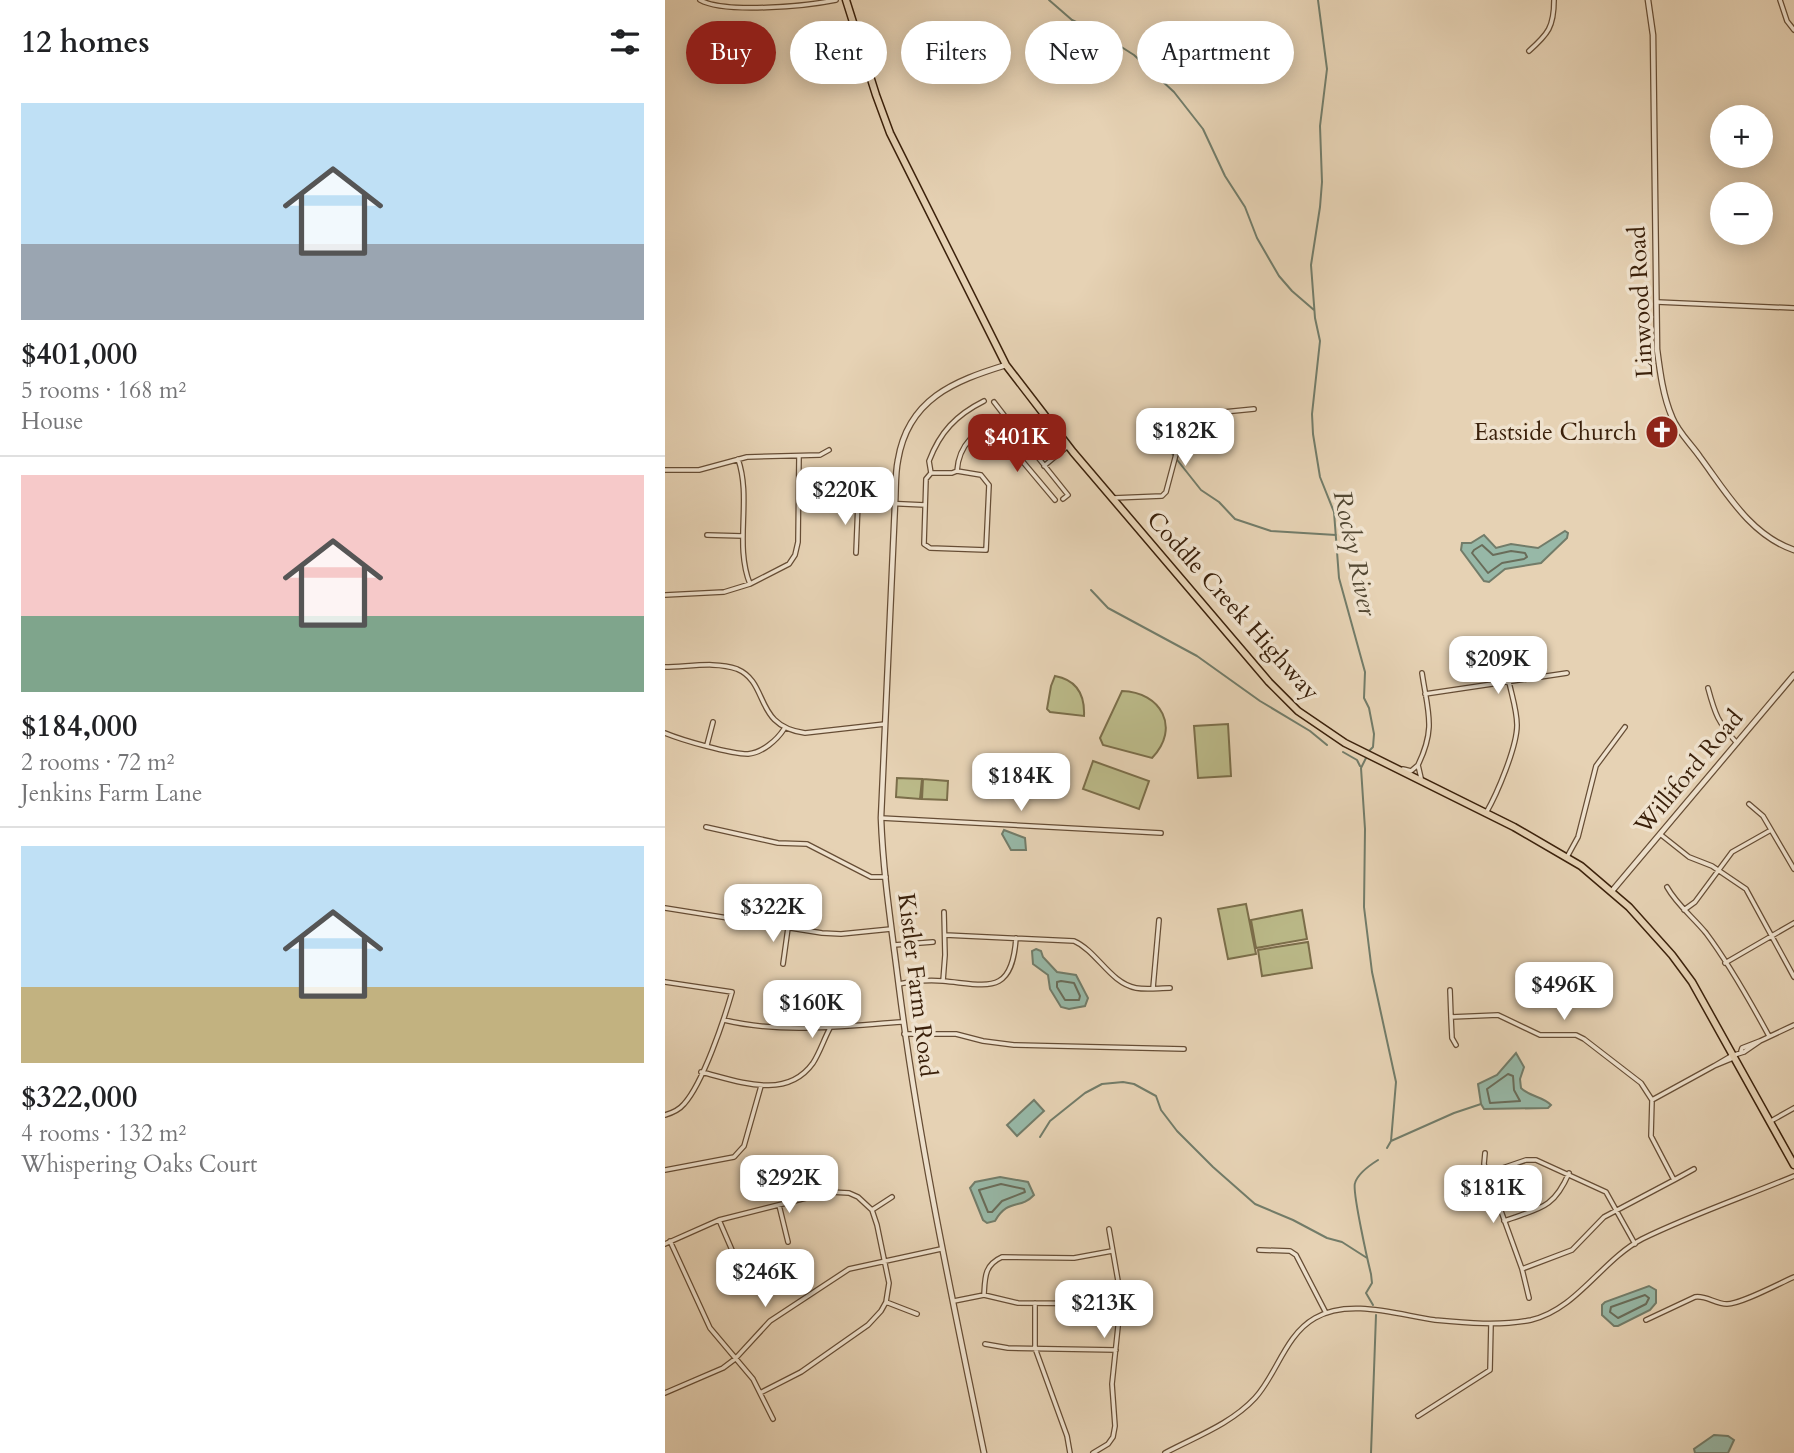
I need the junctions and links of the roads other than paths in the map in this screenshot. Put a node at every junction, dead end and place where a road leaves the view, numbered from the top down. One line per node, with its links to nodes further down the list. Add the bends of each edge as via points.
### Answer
1 (700, 0): 2 (street, via 723,6 785,7)
2 (836, 0)
3 (846, 0): 11 (main road, Coddle Creek Highway, via 890,133)
4 (1554, 0): 8 (street, via 1547,35)
5 (1648, 0): 9 (street, Linwood Road, via 1653,35)
6 (1780, 0): 7 (street)
7 (1794, 30)
8 (1529, 51)
9 (1657, 302): 10 (street); 34 (street, Linwood Road, via 1660,373 1673,421 1751,523 1776,543)
10 (1794, 308)
11 (1006, 365): 16 (main road, Coddle Creek Highway); 29 (street, Kistler Farm Road, via 954,382 916,415 901,445)
12 (984, 401): 24 (street, via 945,429 929,461)
13 (995, 402): 15 (street)
14 (1254, 409): 25 (street, via 1193,415 1183,428 1163,496)
15 (1004, 415): 17 (street); 23 (street, via 964,445)
16 (1068, 446): 21 (street); 25 (main road, Coddle Creek Highway)
17 (1028, 447): 21 (street); 27 (street, via 1018,456)
18 (829, 450): 19 (street)
19 (799, 456): 20 (street); 31 (street)
20 (738, 459): 22 (street, via 699,470); 33 (street, via 744,486)
21 (1044, 466): 26 (street, via 1068,495)
22 (665, 470)
23 (957, 471): 24 (street); 30 (street, via 981,475 989,485 986,550 927,547 923,541)
24 (931, 473): 30 (street, via 926,479)
25 (1111, 498): 53 (main road, Coddle Creek Highway, via 1298,711 1345,743)
26 (1063, 499)
27 (1055, 500)
28 (858, 502): 29 (street); 31 (street); 35 (street)
29 (895, 504): 30 (street); 46 (street, Kistler Farm Road)
30 (925, 505)
31 (799, 506): 36 (street, via 795,555 789,564)
32 (707, 535): 33 (street)
33 (743, 536): 36 (street)
34 (1794, 550)
35 (856, 553)
36 (750, 584): 37 (street, via 724,592)
37 (665, 595)
38 (665, 667): 48 (street, via 738,669 753,682 774,721)
39 (1567, 673): 42 (street)
40 (1422, 674): 44 (street)
41 (1794, 675): 50 (street, Williford Road)
42 (1509, 681): 44 (street); 56 (street, via 1515,738)
43 (1708, 688): 50 (street, via 1715,716)
44 (1425, 694): 52 (street, via 1430,736)
45 (713, 722): 51 (street)
46 (885, 723): 48 (street, via 805,733); 57 (street, Kistler Farm Road)
47 (1625, 727): 62 (street, via 1595,766 1578,837)
48 (784, 729): 51 (street, via 771,743 747,754)
49 (665, 733): 51 (street)
50 (1737, 743): 61 (street, Williford Road)
51 (707, 745)
52 (1418, 765): 53 (street, via 1411,771); 54 (street)
53 (1395, 768): 54 (main road, Coddle Creek Highway)
54 (1424, 783): 56 (main road, Coddle Creek Highway)
55 (1749, 804): 59 (street)
56 (1486, 813): 62 (main road, Coddle Creek Highway)
57 (881, 818): 60 (street); 65 (street, Kistler Farm Road)
58 (706, 827): 65 (street, via 778,843 807,844 871,877)
59 (1772, 830): 63 (street); 64 (street, via 1732,852)
60 (1161, 833)
61 (1660, 834): 64 (street, via 1689,857); 67 (street, Williford Road)
62 (1567, 857): 67 (main road, Coddle Creek Highway)
63 (1794, 869)
64 (1718, 870): 69 (street); 76 (street, via 1746,889)
65 (886, 877): 74 (street, Kistler Farm Road)
66 (1667, 887): 69 (street)
67 (1612, 891): 98 (main road, Coddle Creek Highway, via 1672,955)
68 (665, 908): 73 (street)
69 (1685, 910): 80 (street)
70 (944, 912): 75 (street)
71 (1159, 920): 86 (street)
72 (1794, 923): 76 (street)
73 (788, 928): 74 (street, via 841,934); 81 (street)
74 (891, 929): 79 (street, Kistler Farm Road)
75 (945, 935): 77 (street); 83 (street)
76 (1772, 935): 80 (street); 82 (street)
77 (1016, 938): 83 (street, via 1014,960 999,981 984,986); 86 (street, via 1074,941 1122,982)
78 (933, 942): 79 (street)
79 (894, 945): 85 (street, Kistler Farm Road)
80 (1725, 963): 95 (street)
81 (783, 964)
82 (1794, 976)
83 (943, 981): 85 (street)
84 (665, 982): 90 (street, via 731,992)
85 (899, 984): 91 (street, Kistler Farm Road)
86 (1153, 988): 87 (street)
87 (1170, 988)
88 (1450, 990): 89 (street)
89 (1451, 1017): 96 (street); 101 (street, via 1498,1015 1540,1035 1584,1038 1641,1083)
90 (724, 1020): 93 (street, via 769,1028); 99 (street)
91 (902, 1021): 93 (street); 94 (street, Kistler Farm Road)
92 (1794, 1025): 95 (street)
93 (830, 1027): 100 (street, via 806,1070 785,1083)
94 (904, 1034): 97 (street, via 956,1034 1014,1045); 124 (street, Kistler Farm Road)
95 (1769, 1036): 98 (street)
96 (1456, 1045)
97 (1184, 1049)
98 (1735, 1054): 101 (street); 104 (main road, Coddle Creek Highway)
99 (702, 1072): 100 (street); 103 (street, via 685,1103)
100 (761, 1086): 108 (street, via 744,1146 734,1157)
101 (1652, 1100): 112 (street, via 1651,1136)
102 (1794, 1108): 104 (street)
103 (665, 1115)
104 (1771, 1121): 106 (main road, Coddle Creek Highway)
105 (1485, 1153): 109 (street)
106 (1794, 1164)
107 (1694, 1169): 112 (street)
108 (665, 1170)
109 (1487, 1173): 110 (street, via 1531,1159); 118 (street)
110 (1569, 1173): 116 (street, via 1606,1192); 118 (street, via 1549,1205)
111 (1794, 1176): 123 (street)
112 (1674, 1180): 116 (street)
113 (892, 1197): 115 (street)
114 (779, 1205): 115 (street, via 839,1191 858,1197); 117 (street); 121 (street)
115 (872, 1210): 127 (street)
116 (1617, 1210): 123 (street); 128 (street, via 1572,1250)
117 (719, 1220): 120 (street); 129 (street)
118 (1504, 1221): 128 (street)
119 (1109, 1229): 126 (street)
120 (670, 1241): 122 (street); 145 (street, via 710,1328)
121 (788, 1242)
122 (665, 1244)
123 (1635, 1244): 141 (street, via 1545,1315)
124 (941, 1249): 127 (street); 133 (street, Kistler Farm Road)
125 (1259, 1250): 138 (street, via 1296,1255)
126 (1112, 1251): 131 (street, via 1074,1258 1002,1257 986,1271); 136 (street)
127 (884, 1261): 134 (street, via 889,1283); 145 (street, via 842,1273 770,1321)
128 (1522, 1269): 132 (street)
129 (741, 1271)
130 (1794, 1277): 140 (street, via 1730,1304 1695,1297)
131 (984, 1295): 133 (street); 135 (street)
132 (1529, 1298)
133 (954, 1301): 150 (street, Kistler Farm Road)
134 (886, 1302): 139 (street); 146 (street, via 868,1325 801,1372)
135 (1035, 1303): 136 (street); 143 (street)
136 (1120, 1303): 137 (street); 144 (street)
137 (1141, 1304)
138 (1326, 1313): 141 (street, via 1366,1310); 153 (street, via 1302,1327 1247,1406)
139 (918, 1314)
140 (1646, 1320)
141 (1491, 1324): 148 (street, via 1490,1370)
142 (985, 1344): 143 (street)
143 (1035, 1348): 144 (street); 151 (street)
144 (1116, 1350): 152 (street, via 1113,1437)
145 (735, 1359): 146 (street); 147 (street)
146 (760, 1393): 149 (street)
147 (665, 1394)
148 (1418, 1416)
149 (773, 1419)
150 (984, 1453)
151 (1070, 1453)
152 (1093, 1453)
153 (1165, 1453)

